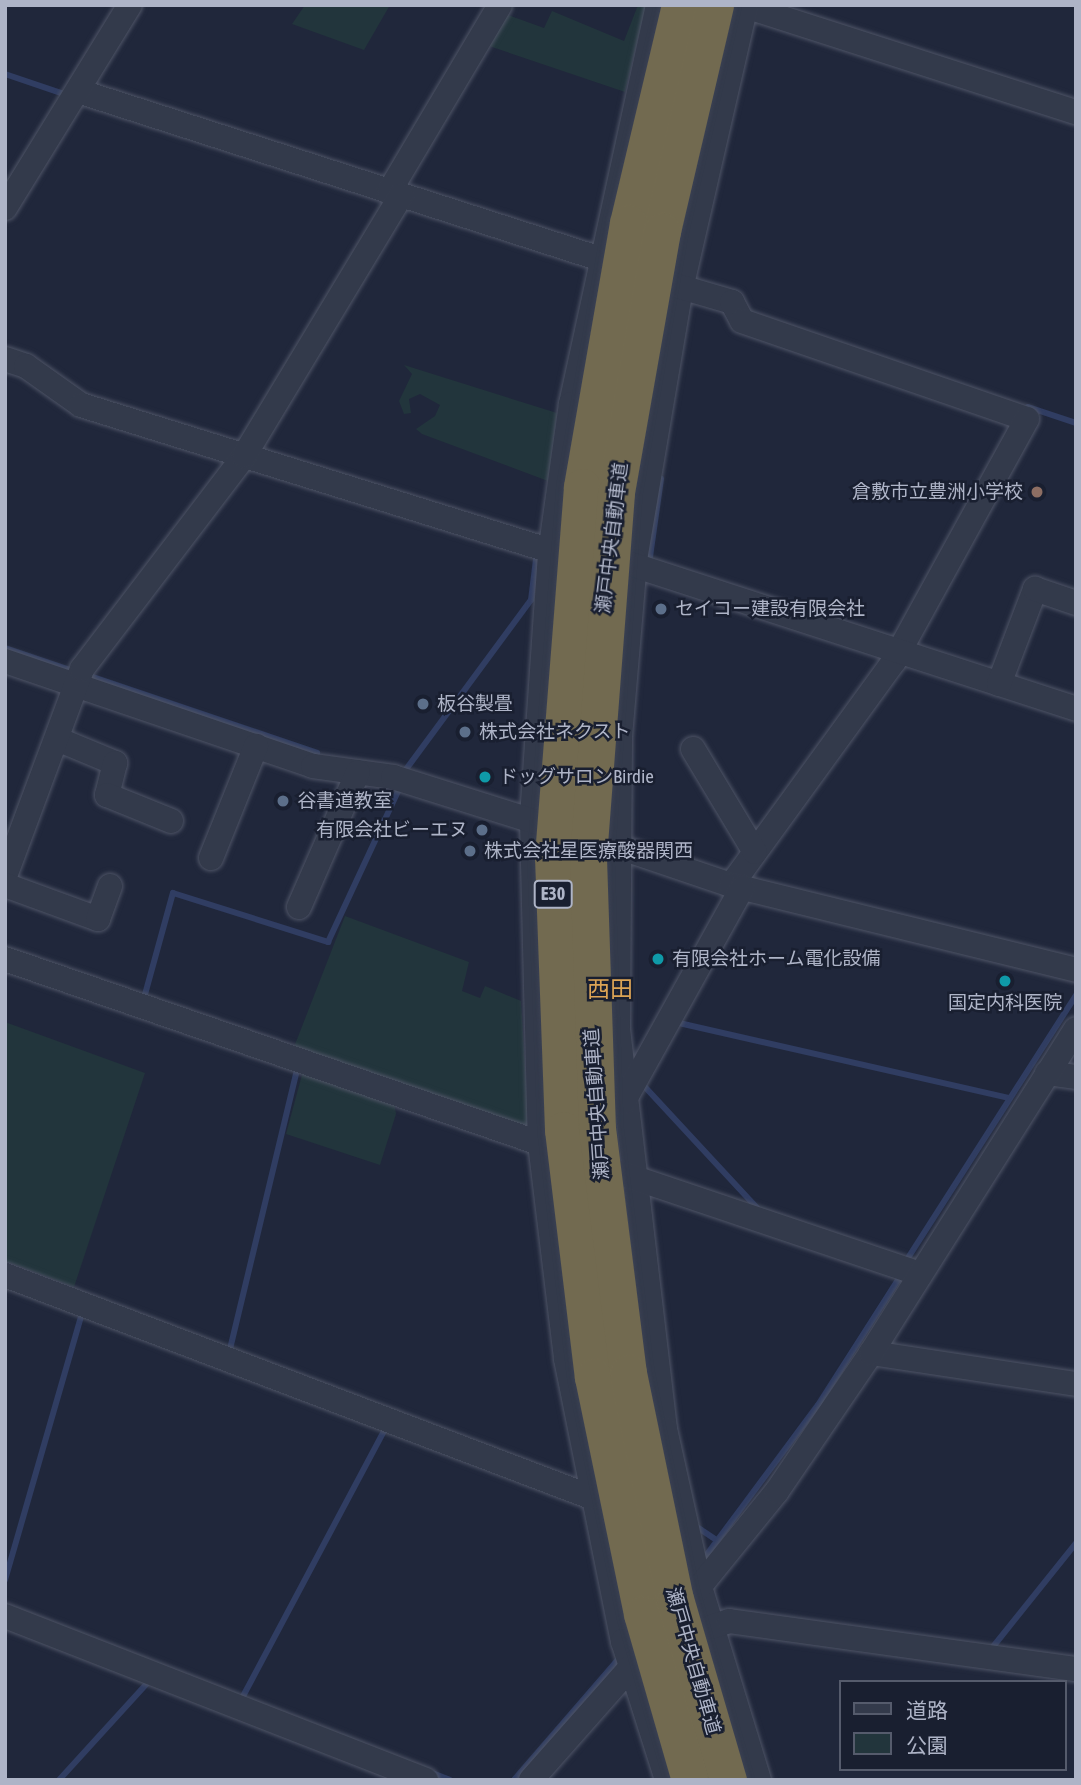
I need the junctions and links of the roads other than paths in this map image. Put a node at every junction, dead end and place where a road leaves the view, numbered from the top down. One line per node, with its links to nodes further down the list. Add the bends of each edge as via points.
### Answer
1 (130, 5): 6 (street)
2 (500, 5): 8 (street)
3 (658, 5): 10 (street)
4 (680, 5): 56 (highway, 瀬戸中央自動車道 / E30, bridge, via 628,223 582,488 552,857 563,1130 593,1377 642,1614)
5 (737, 6): 7 (street); 11 (street); 57 (highway, 瀬戸中央自動車道 / E30, bridge, via 662,231 618,480 588,858 597,1128 628,1373 675,1599)
6 (76, 95): 8 (street); 9 (street)
7 (1076, 112)
8 (396, 197): 10 (street); 13 (street)
9 (5, 208)
10 (599, 258): 11 (street); 14 (street)
11 (681, 288): 15 (street); 17 (street, via 732,302 742,321 1027,419)
12 (5, 359): 13 (street, via 26,366 81,405)
13 (248, 450): 14 (street); 19 (street)
14 (550, 554): 15 (street); 27 (street)
15 (635, 561): 17 (street); 28 (street)
16 (1076, 603): 20 (street, via 1035,589)
17 (900, 655): 20 (street); 29 (street)
18 (5, 661): 19 (street)
19 (79, 677): 22 (street); 23 (street)
20 (999, 684): 21 (street)
21 (1076, 709)
22 (57, 739): 26 (street, via 115,763 107,795); 31 (street)
23 (256, 746): 25 (street); 30 (street)
24 (693, 749): 29 (street)
25 (358, 772): 27 (street); 35 (street)
26 (171, 821)
27 (532, 821): 28 (street); 42 (street)
28 (618, 847): 34 (street); 41 (street)
29 (755, 852): 34 (street)
30 (211, 858)
31 (5, 876)
32 (5, 884): 33 (street, via 98,919)
33 (110, 886)
34 (736, 886): 37 (street); 41 (street)
35 (299, 907)
36 (5, 959): 42 (street)
37 (1076, 970)
38 (1076, 1028): 39 (street)
39 (1047, 1073): 40 (street); 44 (street)
40 (1076, 1077)
41 (624, 1101): 43 (street)
42 (540, 1143): 43 (street); 48 (street)
43 (630, 1177): 44 (street); 49 (street, via 684,1523)
44 (920, 1274): 46 (street)
45 (5, 1275): 48 (street, via 389,1420)
46 (871, 1353): 47 (street); 49 (street)
47 (1076, 1384)
48 (590, 1488): 51 (street)
49 (703, 1596): 51 (street); 52 (street, via 729,1621); 58 (street)
50 (5, 1616): 53 (street)
51 (627, 1655): 54 (street); 55 (street)
52 (1076, 1669)
53 (426, 1780)
54 (531, 1780)
55 (667, 1780)
56 (690, 1780)
57 (728, 1780)
58 (759, 1780)

